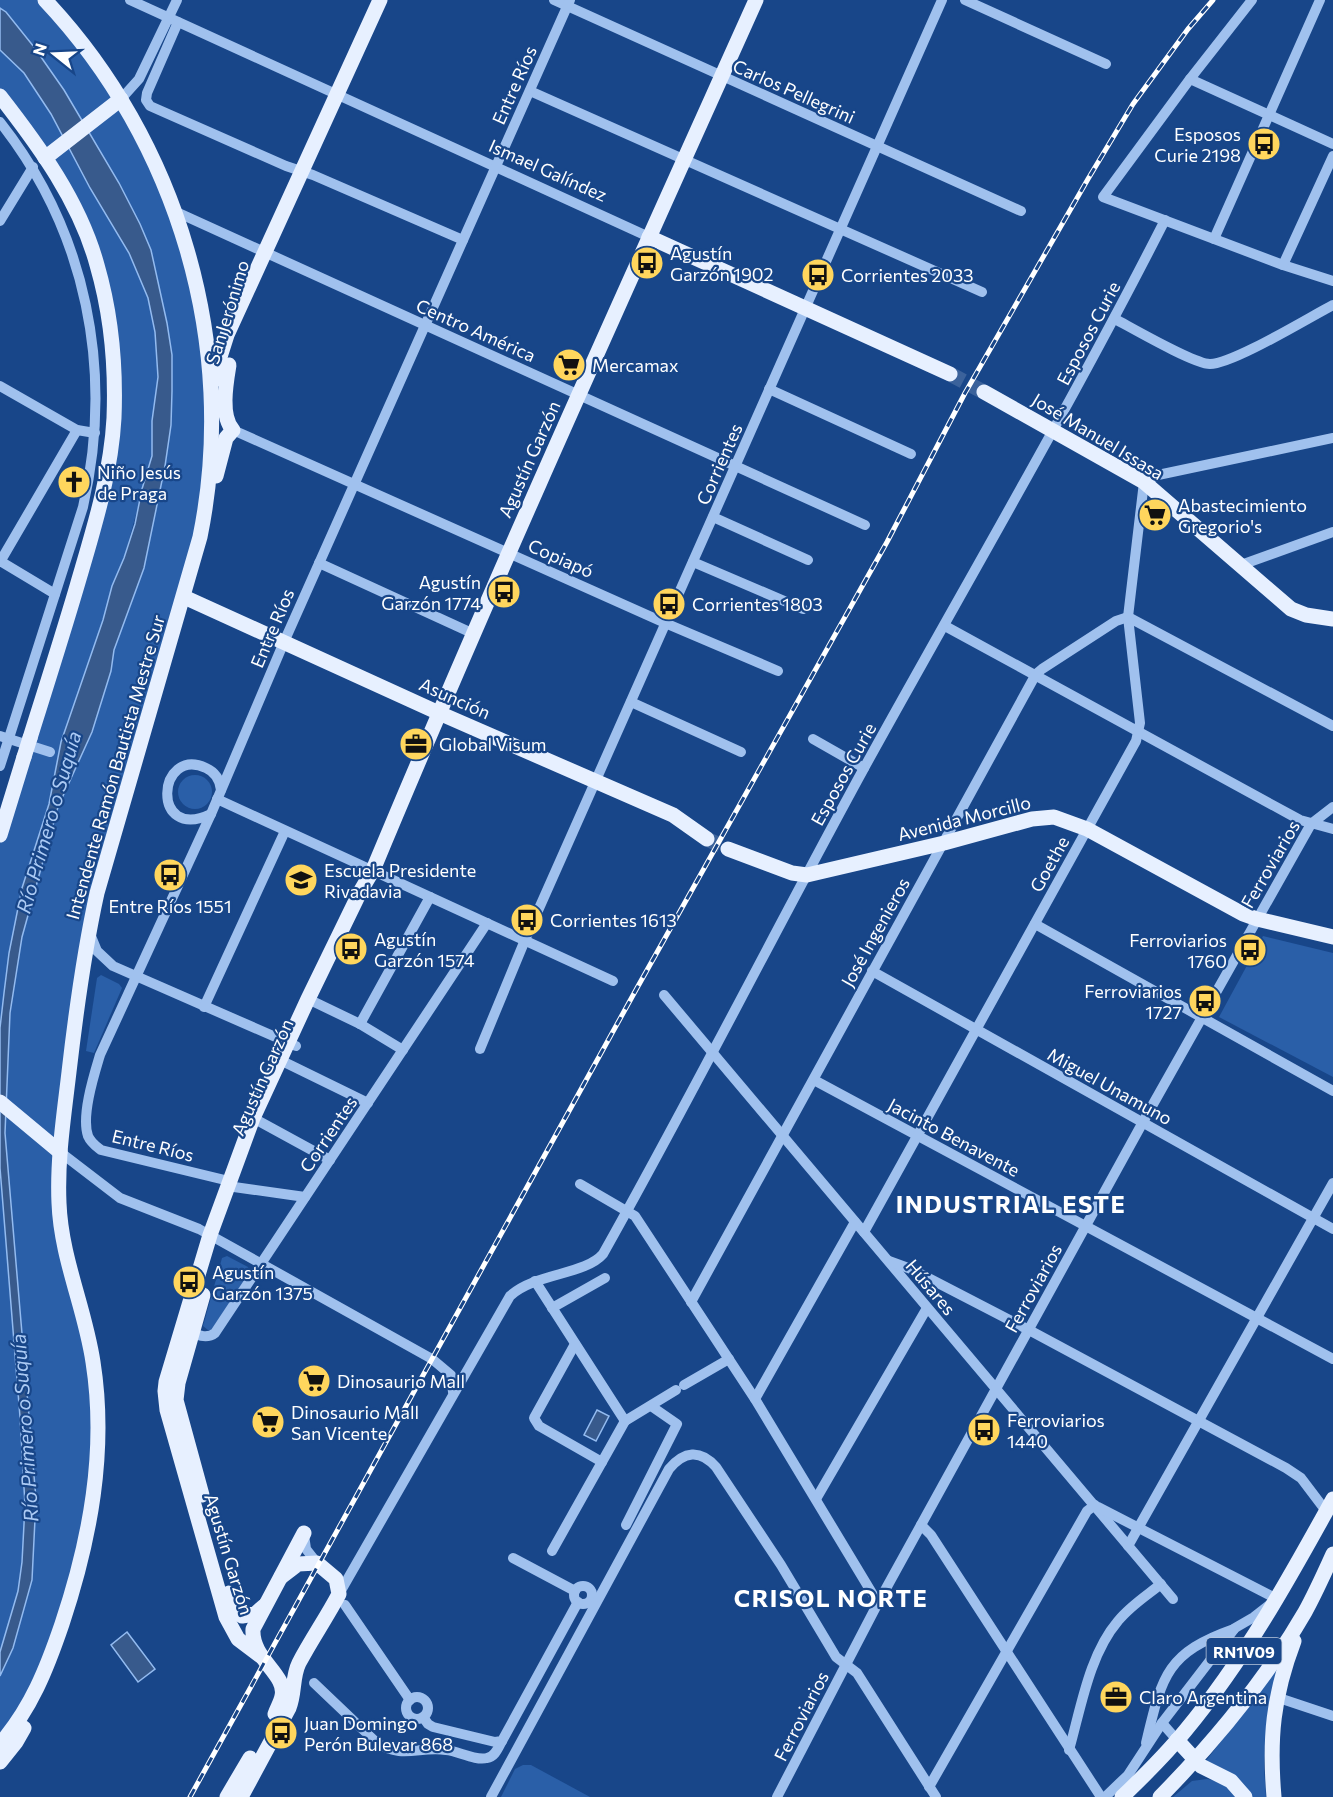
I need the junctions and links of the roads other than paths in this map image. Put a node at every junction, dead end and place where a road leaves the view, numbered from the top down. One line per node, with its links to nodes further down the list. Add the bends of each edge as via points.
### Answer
1 (45, 0): 19 (main road, Intendente Ramón Bautista Mestre Sur, via 81,43)
2 (130, 0): 12 (street, Ismael Galíndez)
3 (177, 0): 12 (street)
4 (380, 0): 18 (main road, San Jerónimo)
5 (554, 0): 11 (street, Carlos Pellegrini)
6 (756, 0): 14 (main road, Agustín Garzón)
7 (942, 0): 23 (street, Corrientes)
8 (965, 0): 13 (street)
9 (1252, 0): 15 (street)
10 (1320, 0): 20 (street)
11 (568, 3): 14 (street, Carlos Pellegrini); 16 (street, Entre Ríos)
12 (174, 20): 18 (street, Ismael Galíndez); 19 (street, via 139,79); 28 (street, via 147,93 148,103)
13 (1106, 64)
14 (722, 76): 23 (street, Carlos Pellegrini); 25 (main road, Agustín Garzón)
15 (1190, 79): 20 (street); 32 (street, via 1103,197)
16 (530, 91): 25 (street); 27 (street, Entre Ríos)
17 (0, 96): 26 (main road)
18 (337, 96): 27 (street, Ismael Galíndez); 28 (main road, San Jerónimo)
19 (117, 102): 26 (main road); 30 (main road, Intendente Ramón Bautista Mestre Sur, via 147,145)
20 (1269, 115): 22 (street); 36 (street)
21 (0, 122): 26 (street)
22 (1333, 144)
23 (877, 146): 31 (street, Carlos Pellegrini); 34 (street, Corrientes)
24 (1333, 156): 39 (street)
25 (684, 160): 34 (street); 35 (main road, Agustín Garzón)
26 (39, 163): 29 (street); 55 (street, via 87,306 94,343); 100 (main road, bridge, via 75,209 97,264 111,346 114,419 97,518)
27 (495, 168): 35 (street, Ismael Galíndez); 37 (street, Entre Ríos)
28 (302, 171): 37 (street); 38 (main road, San Jerónimo)
29 (3, 208): 33 (street)
30 (172, 210): 38 (street, Centro América); 51 (main road, Intendente Ramón Bautista Mestre Sur, via 188,253 205,326)
31 (1021, 210)
32 (1165, 220): 36 (street); 44 (street, Esposos Curie)
33 (0, 221)
34 (841, 229): 41 (street); 43 (street, Corrientes)
35 (649, 237): 43 (main road, Ismael Galíndez); 50 (main road, Agustín Garzón)
36 (1214, 239): 39 (street)
37 (463, 240): 45 (street, Entre Ríos)
38 (266, 252): 45 (street, Centro América); 51 (main road, San Jerónimo, via 223,345); 53 (main road, San Jerónimo, via 230,360 224,416)
39 (1283, 265): 40 (street)
40 (1333, 281)
41 (982, 292)
42 (1333, 305): 44 (street, via 1230,359 1209,364)
43 (806, 308): 46 (main road, Ismael Galíndez); 48 (street, Corrientes)
44 (1115, 319): 54 (street, Esposos Curie)
45 (425, 325): 50 (street, Centro América); 60 (street, Entre Ríos)
46 (950, 374)
47 (0, 386): 52 (street)
48 (770, 389): 57 (street); 58 (street, Corrientes)
49 (984, 392): 54 (main road, José Manuel Issasa)
50 (578, 395): 58 (street, Centro América); 65 (main road, Agustín Garzón)
51 (213, 418): 62 (main road, Intendente Ramón Bautista Mestre Sur)
52 (77, 430): 55 (street); 67 (street)
53 (232, 430): 60 (street, Copiapó); 62 (main road, via 223,445)
54 (1054, 431): 59 (main road, José Manuel Issasa); 77 (street, Esposos Curie)
55 (95, 433): 71 (street, via 90,476)
56 (1333, 438): 59 (street, via 1158,475)
57 (911, 454)
58 (735, 466): 61 (street, Corrientes); 63 (street, Centro América)
59 (1144, 482): 70 (main road, José Manuel Issasa); 74 (street)
60 (354, 483): 65 (street, Copiapó); 69 (street, Entre Ríos)
61 (713, 517): 66 (street); 68 (street, Corrientes)
62 (204, 519): 72 (main road, Intendente Ramón Bautista Mestre Sur)
63 (865, 525)
64 (1333, 532): 70 (street)
65 (509, 553): 76 (street, Copiapó); 78 (main road, Agustín Garzón)
66 (808, 560)
67 (0, 561): 71 (street)
68 (693, 562): 73 (street); 76 (street, Corrientes)
69 (319, 563): 78 (street); 79 (street, Entre Ríos)
70 (1241, 564): 75 (main road, José Manuel Issasa, via 1291,609)
71 (55, 594): 86 (street)
72 (184, 597): 79 (main road, Asunción); 110 (main road, Intendente Ramón Bautista Mestre Sur)
73 (802, 609)
74 (1128, 617): 81 (street, José Ingenieros); 84 (street); 85 (street)
75 (1333, 619)
76 (665, 623): 80 (street, Copiapó); 82 (street, Corrientes)
77 (945, 626): 81 (street); 91 (street, Esposos Curie)
78 (474, 634): 83 (main road, Agustín Garzón)
79 (284, 642): 83 (main road, Asunción); 93 (street, Entre Ríos)
80 (778, 671)
81 (1036, 674): 85 (street); 102 (street, José Ingenieros)
82 (631, 702): 89 (street); 92 (street, Corrientes)
83 (439, 713): 92 (main road, Asunción); 104 (main road, Agustín Garzón)
84 (1333, 726)
85 (1139, 732): 96 (street); 97 (street, Goethe)
86 (4, 738): 88 (street); 90 (street)
87 (813, 739): 91 (street)
88 (50, 752)
89 (741, 752)
90 (0, 766)
91 (864, 768): 105 (street, Esposos Curie)
92 (595, 783): 101 (main road, Asunción, via 673,815); 112 (street, Corrientes)
93 (219, 795): 95 (street, Entre Ríos); 95 (street, via 217,777 195,765 178,770 168,783 167,802 179,817 198,820); 99 (street)
94 (1333, 807): 96 (street, Ferroviarios)
95 (211, 814): 114 (street, Entre Ríos)
96 (1311, 824): 98 (street); 107 (street, Ferroviarios)
97 (1087, 829): 102 (main road, Avenida Morcillo, via 1063,819 1042,818); 107 (main road, Avenida Morcillo); 109 (street, Goethe)
98 (1333, 829)
99 (285, 831): 104 (street); 118 (street)
100 (0, 835)
101 (707, 839)
102 (944, 843): 105 (main road, Avenida Morcillo); 113 (street, José Ingenieros)
103 (728, 849): 105 (main road, Avenida Morcillo)
104 (373, 870): 106 (street); 117 (main road, Agustín Garzón, via 367,896)
105 (807, 875): 125 (street, Esposos Curie)
106 (430, 897): 108 (street); 120 (street)
107 (1257, 919): 111 (main road, Avenida Morcillo); 119 (street, Ferroviarios)
108 (487, 923): 112 (street); 124 (street, Corrientes)
109 (1035, 924): 119 (street); 121 (street, Goethe)
110 (89, 931): 114 (street, via 92,944 105,960); 135 (main road, Intendente Ramón Bautista Mestre Sur)
111 (1333, 937)
112 (525, 940): 115 (street); 123 (street, Corrientes)
113 (872, 971): 121 (street, Miguel Unamuno); 127 (street, José Ingenieros)
114 (136, 977): 118 (street); 139 (street, Entre Ríos, via 91,1083 88,1135 101,1150)
115 (613, 981)
116 (664, 995): 125 (street, Húsares)
117 (312, 1001): 120 (street); 122 (main road, Agustín Garzón)
118 (204, 1007): 122 (street)
119 (1202, 1018): 128 (street); 132 (street, Ferroviarios)
120 (360, 1024): 124 (street)
121 (976, 1029): 132 (street, Miguel Unamuno); 134 (street, Goethe)
122 (292, 1044): 126 (main road, Agustín Garzón)
123 (480, 1049)
124 (403, 1050): 130 (street, Corrientes)
125 (712, 1052): 133 (street, Húsares); 141 (street, Esposos Curie)
126 (285, 1061): 130 (street); 131 (main road, Agustín Garzón)
127 (814, 1080): 133 (street, José Ingenieros); 134 (street, Jacinto Benavente)
128 (1333, 1091)
129 (0, 1102): 135 (main road)
130 (368, 1103): 136 (street, Corrientes)
131 (258, 1121): 136 (street); 139 (main road, Agustín Garzón)
132 (1143, 1122): 142 (street, Miguel Unamuno); 144 (street, Ferroviarios)
133 (783, 1136): 143 (street, Húsares); 152 (street, José Ingenieros)
134 (918, 1136): 144 (street, Jacinto Benavente); 146 (street, Goethe)
135 (58, 1149): 147 (street, via 120,1198); 195 (main road, Intendente Ramón Bautista Mestre Sur, via 60,1220 93,1359 99,1430 88,1532 72,1595)
136 (330, 1160): 140 (street, Corrientes)
137 (1333, 1183): 142 (street)
138 (580, 1184): 141 (street)
139 (231, 1185): 140 (street, Entre Ríos); 147 (main road, Agustín Garzón)
140 (305, 1197): 149 (street, Corrientes)
141 (628, 1210): 151 (street, Esposos Curie, via 599,1259); 152 (street)
142 (1313, 1218): 145 (street, Miguel Unamuno); 155 (street)
143 (855, 1222): 146 (street, Húsares); 165 (street)
144 (1085, 1226): 155 (street, Jacinto Benavente); 156 (street, Ferroviarios)
145 (1333, 1229)
146 (864, 1232): 148 (street, Húsares)
147 (214, 1238): 149 (street); 157 (main road, Agustín Garzón)
148 (888, 1261): 154 (street, Húsares); 156 (street)
149 (261, 1264): 157 (street, Corrientes, via 215,1333 208,1336); 162 (street)
150 (605, 1278): 153 (street)
151 (535, 1281): 153 (street); 159 (street, Esposos Curie, via 510,1296)
152 (691, 1302): 160 (street)
153 (552, 1308): 158 (street)
154 (927, 1308): 163 (street, Húsares); 170 (street)
155 (1257, 1318): 161 (street, Jacinto Benavente); 168 (street)
156 (1029, 1330): 163 (street, Ferroviarios); 168 (street)
157 (187, 1331): 188 (main road, Agustín Garzón, via 177,1405 233,1609 245,1617); 192 (main road, Agustín Garzón, via 166,1382 167,1410 226,1617 238,1639)
158 (575, 1344): 167 (street); 169 (street, via 534,1418 539,1426)
159 (474, 1357): 162 (street, via 456,1367); 164 (street)
160 (729, 1359): 165 (street); 166 (street)
161 (1333, 1359)
162 (441, 1365): 164 (street, via 453,1379)
163 (996, 1390): 171 (street, Húsares); 174 (street, Ferroviarios)
164 (452, 1396): 186 (street)
165 (755, 1399): 170 (street)
166 (651, 1406): 167 (street); 173 (street, via 677,1424)
167 (625, 1421): 169 (street)
168 (1198, 1422): 172 (street, via 1294,1473); 175 (street)
169 (602, 1462): 178 (street)
170 (816, 1499): 187 (street)
171 (1095, 1505): 175 (street); 177 (street, Húsares); 191 (street, via 1087,1512)
172 (1330, 1505): 185 (main road, RN1V09)
173 (626, 1525)
174 (921, 1525): 187 (street, Ferroviarios); 191 (street)
175 (1140, 1527): 177 (street); 185 (street)
176 (304, 1533): 181 (street, via 306,1549); 182 (main road)
177 (1128, 1546): 183 (street, Húsares)
178 (552, 1551)
179 (1333, 1554): 189 (main road, RN1V09)
180 (513, 1557): 201 (street, via 576,1596)
181 (317, 1563): 182 (main road, via 294,1565); 186 (main road, via 336,1579)
182 (281, 1577): 188 (main road)
183 (1161, 1584): 184 (street, Húsares); 203 (street, via 1130,1609 1109,1635 1090,1676)
184 (1173, 1599)
185 (1277, 1599): 190 (street); 200 (main road, RN1V09, via 1227,1677)
186 (342, 1600): 193 (main road); 201 (street, via 410,1700 406,1710 410,1716 423,1717 433,1727)
187 (878, 1603): 194 (street, Ferroviarios)
188 (264, 1606): 192 (main road, Agustín Garzón, via 253,1635)
189 (1305, 1612): 197 (main road); 205 (main road, RN1V09, via 1254,1689)
190 (1235, 1628): 199 (street); 204 (street, via 1203,1641 1176,1661 1160,1689)
191 (1005, 1652): 203 (street); 207 (street)
192 (263, 1659): 193 (main road, via 285,1667); 208 (main road, via 281,1683 283,1695)
193 (300, 1662): 209 (main road, via 289,1708)
194 (846, 1665): 207 (street, via 857,1673); 210 (street, via 836,1657 716,1467 709,1459 694,1454 685,1456 669,1469); 211 (street, Ferroviarios)
195 (45, 1672): 202 (main road, Intendente Ramón Bautista Mestre Sur, via 17,1724); 206 (main road, via 22,1732)
196 (314, 1683): 201 (street, via 388,1750 447,1750 482,1759 494,1755)
197 (1276, 1697): 198 (street); 217 (main road, via 1272,1740)
198 (1333, 1716)
199 (1162, 1723): 200 (street); 204 (street)
200 (1177, 1740): 205 (main road); 214 (main road, RN1V09)
201 (502, 1741)
202 (0, 1744)
203 (1069, 1750): 213 (street)
204 (1144, 1751): 213 (street, via 1128,1775)
205 (1195, 1760): 215 (main road, RN1V09); 216 (main road, via 1232,1780)
206 (0, 1762)
207 (929, 1787): 212 (street)
208 (227, 1797)
209 (241, 1797)
210 (491, 1797)
211 (777, 1797)
212 (936, 1797)
213 (1103, 1797)
214 (1122, 1797)
215 (1160, 1797)
216 (1245, 1797)
217 (1274, 1797)

